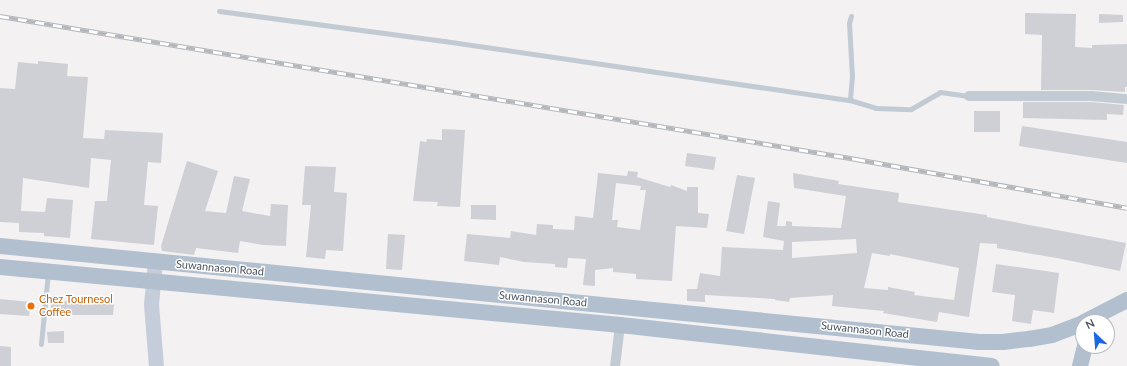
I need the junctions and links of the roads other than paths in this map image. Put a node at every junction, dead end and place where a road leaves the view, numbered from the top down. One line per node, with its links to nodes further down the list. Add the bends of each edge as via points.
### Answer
1 (219, 11): 5 (lane)
2 (851, 16): 5 (lane, via 848,23 852,76)
3 (969, 96): 4 (street, via 1091,96); 5 (lane, via 940,92 911,109 876,108)
4 (1127, 99)
5 (850, 100)
6 (0, 246): 7 (main road, Suwannason Road)
7 (155, 262): 10 (main road); 16 (main road, Suwannason Road, via 979,342 1029,339)
8 (0, 267): 9 (main road, Suwannason Road)
9 (49, 271): 10 (main road, Suwannason Road); 17 (lane)
10 (153, 282): 15 (main road, Suwannason Road); 20 (main road, via 151,304)
11 (1127, 300): 12 (main road, Suwannason Road)
12 (1110, 309): 13 (main road, Suwannason Road); 14 (main road)
13 (1100, 314)
14 (1105, 314)
15 (620, 325): 19 (main road, Suwannason Road); 21 (street)
16 (1075, 325)
17 (41, 344)
18 (1083, 354): 23 (main road)
19 (900, 360): 22 (main road, Suwannason Road)
20 (156, 366)
21 (615, 366)
22 (992, 366)
23 (1080, 366)

